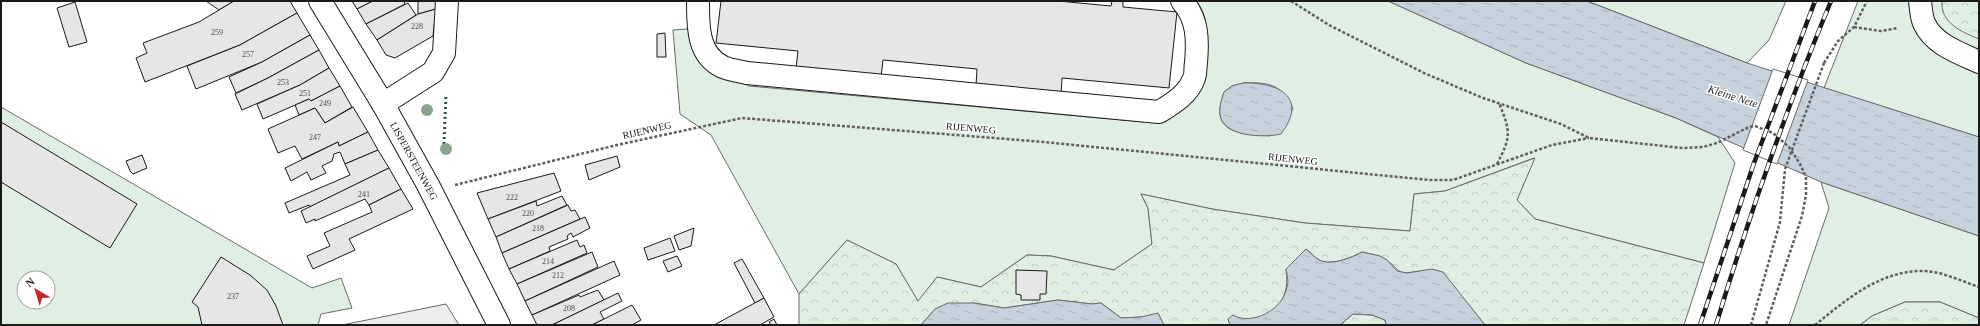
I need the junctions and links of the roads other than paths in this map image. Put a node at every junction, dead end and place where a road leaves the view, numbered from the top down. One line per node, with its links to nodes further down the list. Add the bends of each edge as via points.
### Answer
1 (320, 1): 7 (street, LISPERSTEENWEG)
2 (447, 1): 7 (street, via 444,53 433,72)
3 (1182, 1): 5 (street, via 1190,10 1196,26 1197,53 1194,78 1180,98 1159,112 747,73 722,67 706,55 700,38)
4 (1920, 1): 6 (street, via 1924,22 1934,38)
5 (698, 9)
6 (1979, 62)
7 (383, 104): 8 (street, LISPERSTEENWEG, via 428,185)
8 (499, 325)

